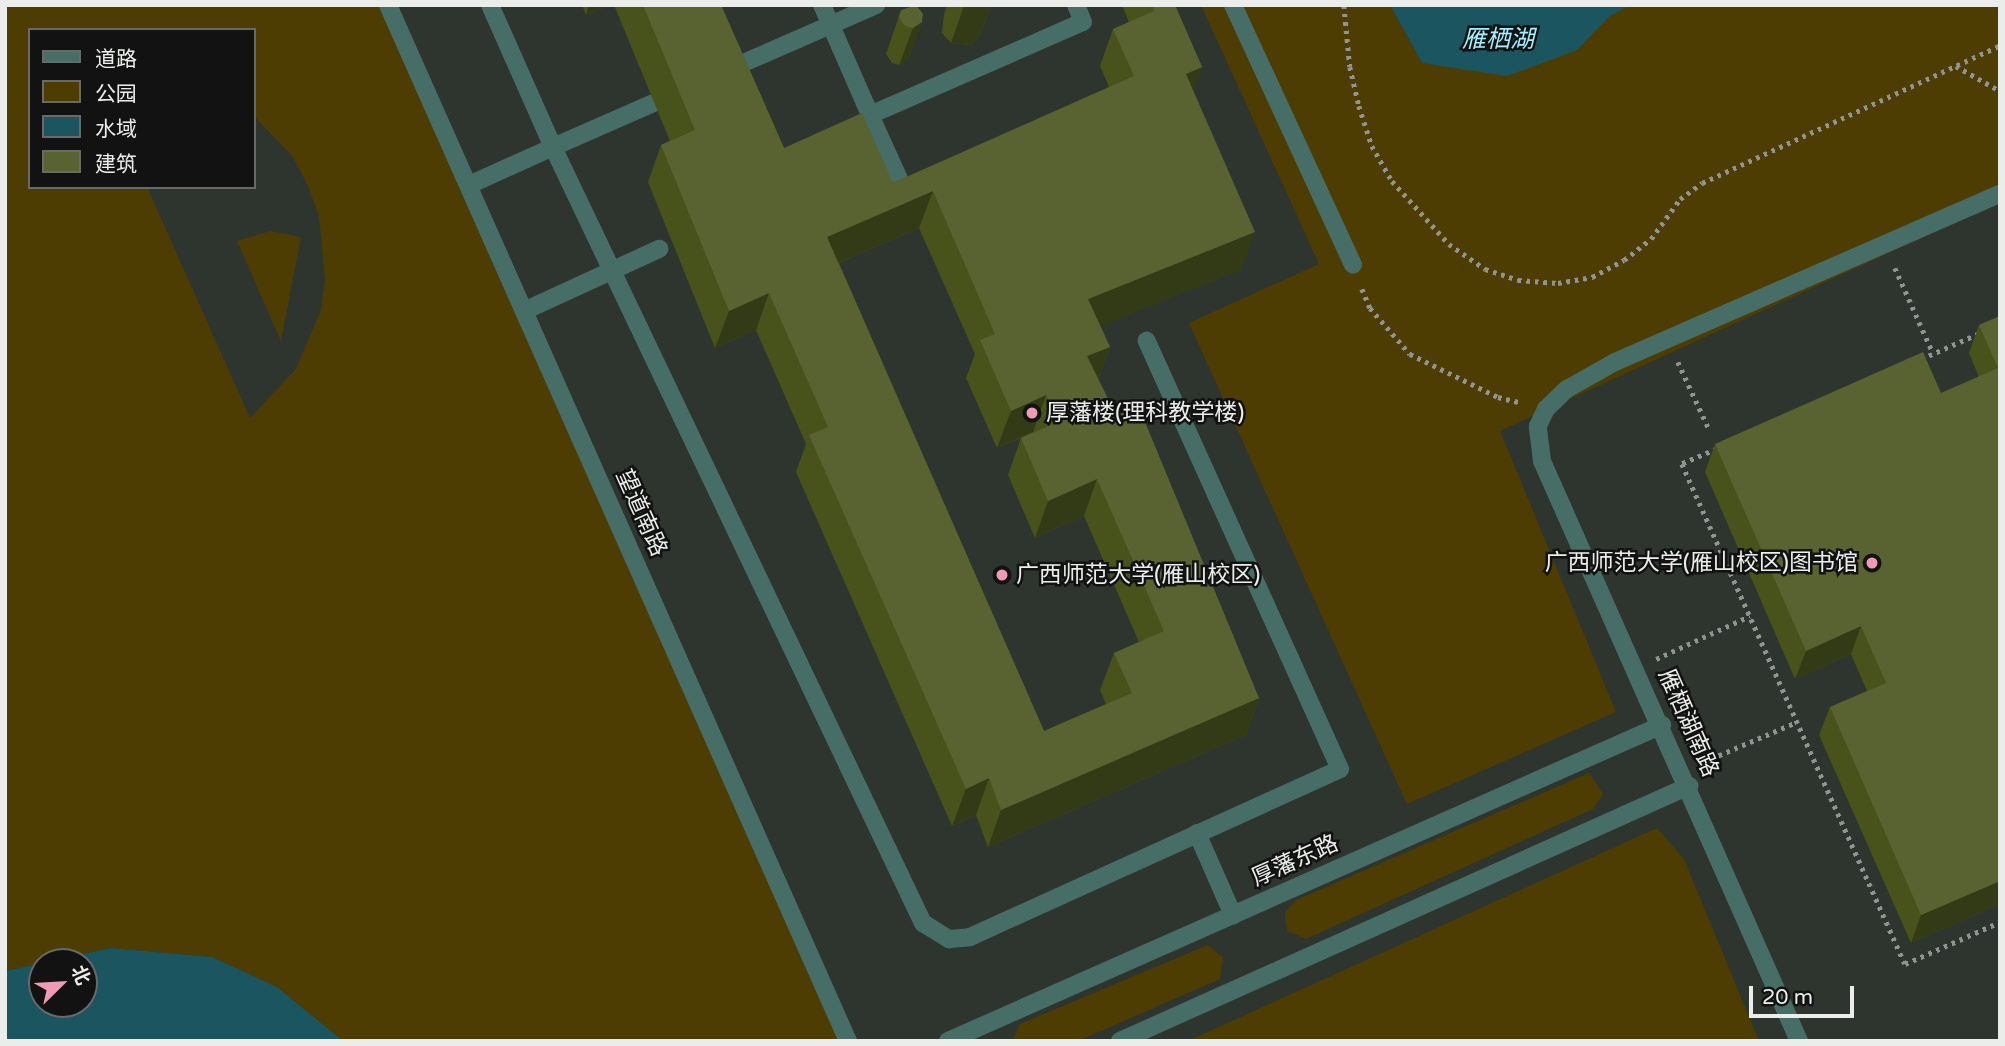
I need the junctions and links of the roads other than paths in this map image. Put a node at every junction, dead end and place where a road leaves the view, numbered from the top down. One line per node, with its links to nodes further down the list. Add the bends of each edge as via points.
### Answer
1 (388, 5): 10 (street, 望道南路)
2 (490, 5): 9 (street)
3 (822, 5): 7 (street)
4 (876, 5): 7 (street)
5 (1076, 5): 8 (street, via 1083,22)
6 (1233, 5): 14 (street)
7 (830, 25): 8 (street); 9 (street)
8 (870, 115): 12 (street)
9 (553, 147): 10 (street); 15 (street)
10 (469, 186): 16 (street, 望道南路)
11 (2000, 194): 18 (street, 雁栖湖南路, via 1667,339 1580,381 1546,409 1538,426 1542,461)
12 (908, 200)
13 (659, 249): 15 (street)
14 (1353, 265)
15 (610, 271): 16 (street); 20 (street, via 923,923 933,933 949,939 970,937)
16 (524, 311): 22 (street, 望道南路)
17 (1147, 341): 20 (street, via 1340,769)
18 (1662, 725): 19 (street, 雁栖湖南路); 21 (street, 厚藩东路)
19 (1686, 778): 24 (street); 25 (street, 雁栖湖南路)
20 (1197, 833): 21 (street)
21 (1233, 915): 23 (street, 厚藩东路)
22 (848, 1041)
23 (948, 1041)
24 (1120, 1041)
25 (1799, 1041)

